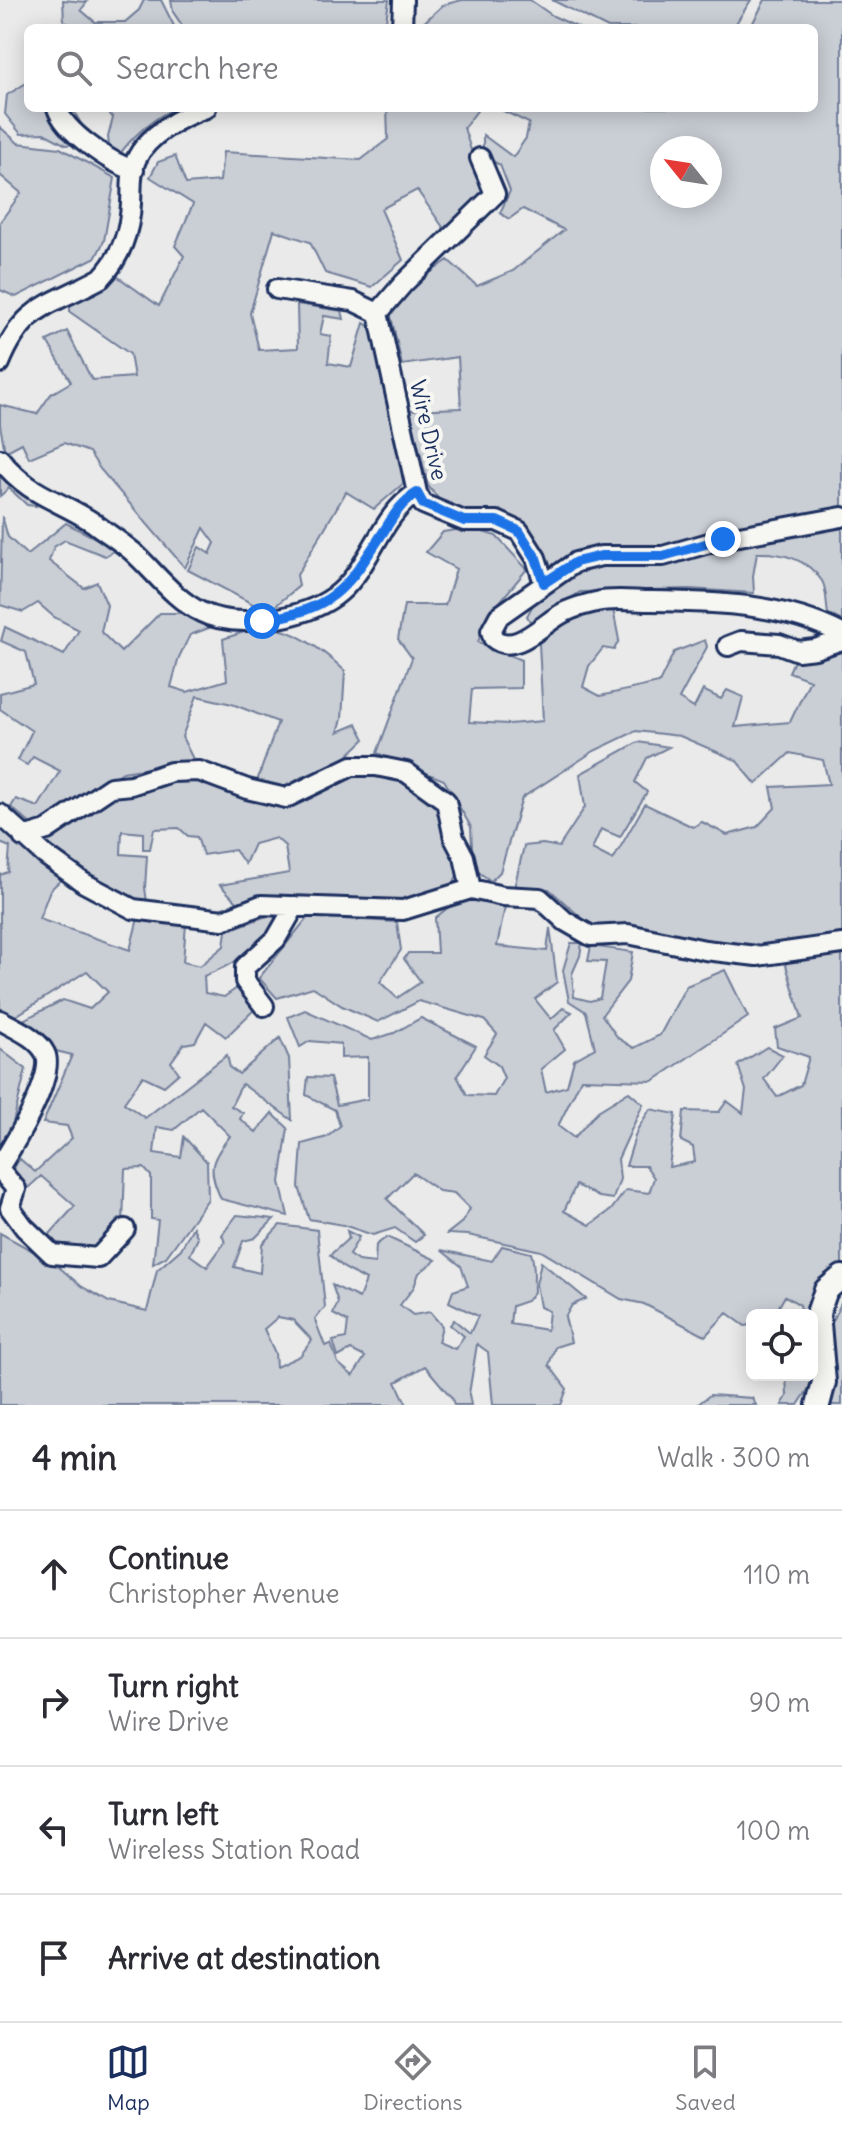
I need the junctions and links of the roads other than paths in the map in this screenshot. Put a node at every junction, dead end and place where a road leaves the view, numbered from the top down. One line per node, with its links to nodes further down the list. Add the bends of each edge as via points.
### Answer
1 (403, 0): 2 (street)
2 (402, 24)
3 (58, 112): 6 (street, via 63,124 120,166)
4 (195, 112): 6 (street, via 154,137)
5 (480, 158): 8 (street, via 495,194)
6 (134, 170): 9 (street, via 126,232 113,264 101,278 30,315)
7 (277, 289): 8 (street, via 353,301)
8 (378, 313): 11 (street, Wire Drive)
9 (0, 363)
10 (0, 459): 11 (street, via 22,484 91,521 201,612 236,621 296,614 339,593 402,502)
11 (417, 493): 13 (street, Wire Drive, via 423,504 464,521 497,521 519,531)
12 (842, 517): 13 (street, via 663,556 601,556 576,562)
13 (544, 583): 14 (street, via 494,623 498,643 517,642 565,611 599,601 712,602 773,609 827,626)
14 (842, 637): 15 (street, via 798,651 741,641)
15 (728, 646)
16 (0, 814): 17 (street)
17 (23, 837): 18 (street, via 47,830 111,787 171,772 199,771 286,798 352,766 376,766 406,772 446,801); 19 (street, via 84,883 133,909 223,920 261,905)
18 (471, 889): 19 (street, via 403,910); 20 (street, via 540,898 591,936 628,934 757,956)
19 (295, 906): 21 (street, via 276,939 245,967 245,981)
20 (842, 944)
21 (264, 1006)
22 (0, 1020): 23 (street, via 30,1037 45,1052 48,1066)
23 (0, 1168): 24 (street, via 16,1189 10,1208 52,1254 98,1258)
24 (125, 1229)
25 (842, 1277): 26 (main road, via 826,1290 818,1313 824,1382)
26 (818, 1405)

